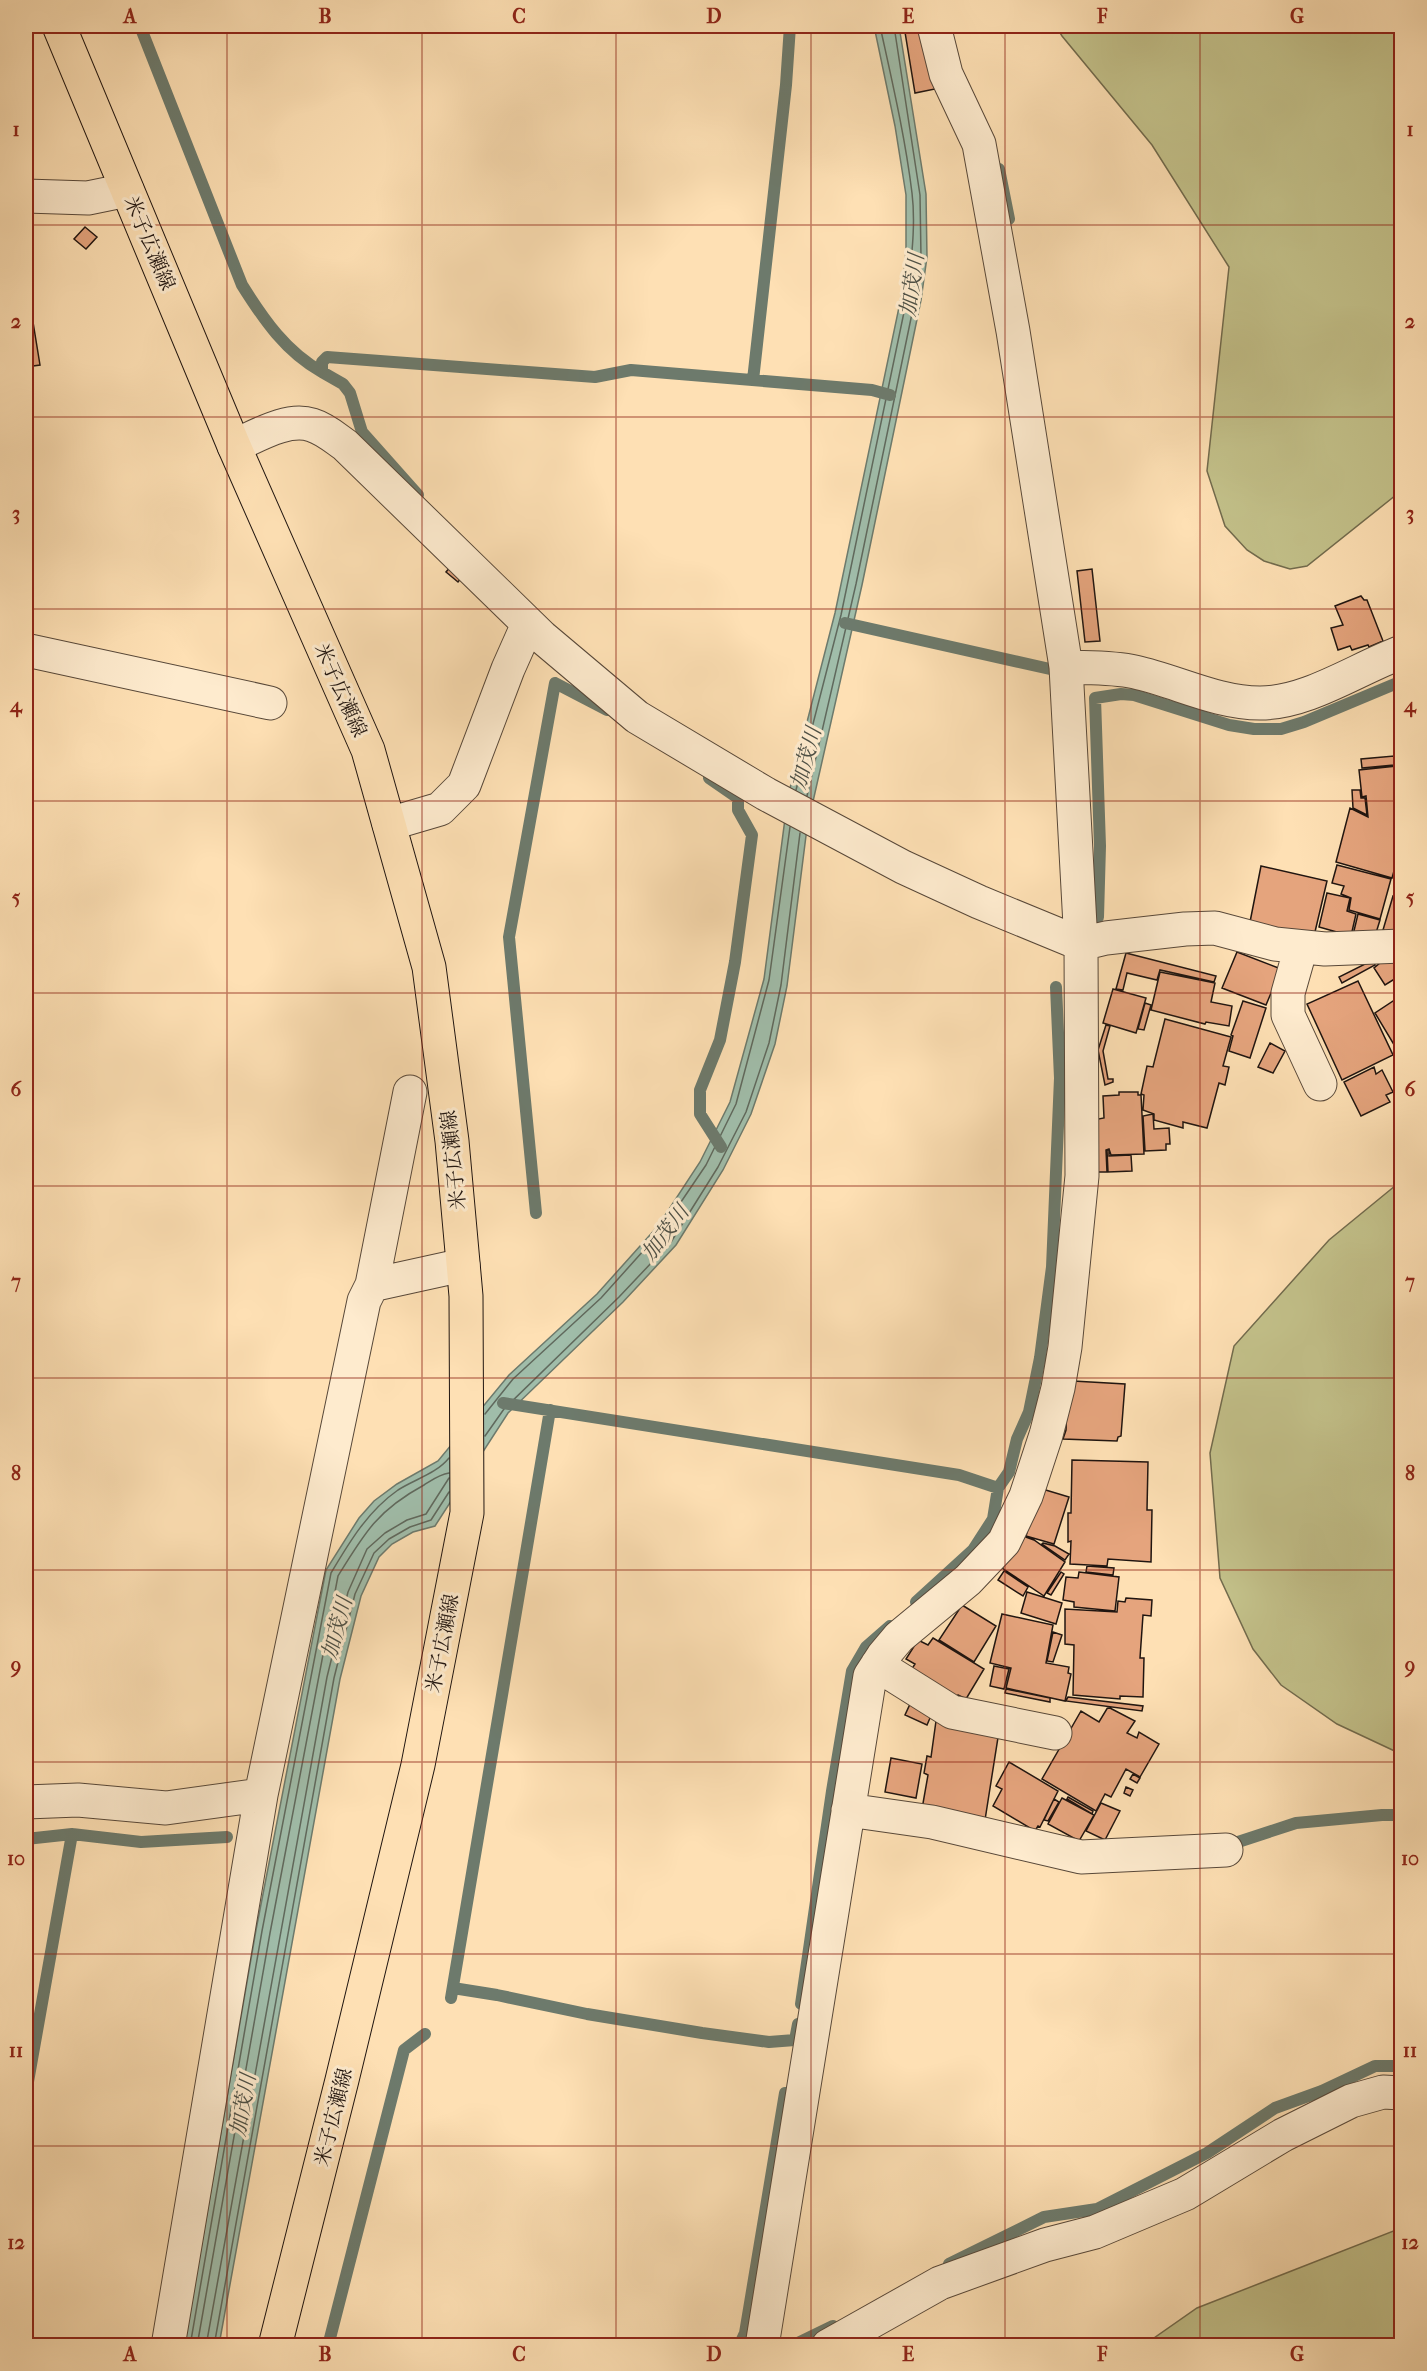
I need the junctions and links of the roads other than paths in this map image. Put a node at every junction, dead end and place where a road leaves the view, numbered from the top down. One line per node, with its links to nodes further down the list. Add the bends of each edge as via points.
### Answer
1 (58, 26): 3 (main road, 米子広瀬線)
2 (934, 26): 9 (street, via 946,74 979,144)
3 (127, 190): 4 (street, via 88,198); 5 (main road, 米子広瀬線)
4 (26, 195)
5 (234, 446): 6 (street, via 281,426 311,424 323,430 345,445); 11 (main road, 米子広瀬線, via 368,750)
6 (528, 624): 11 (street, via 464,785 440,809); 12 (street, via 637,717 783,802 903,867)
7 (26, 650): 10 (street)
8 (1401, 652): 9 (street, via 1298,698 1260,703 1233,700 1134,672)
9 (1066, 668): 12 (street)
10 (270, 703)
11 (389, 824): 17 (main road, 米子広瀬線, via 429,967 452,1141)
12 (1081, 944): 14 (street, via 1185,928 1215,928); 19 (street, via 1082,1176 1065,1347 1046,1435 1026,1496 1004,1542 968,1580 899,1637)
13 (1401, 946): 14 (street)
14 (1301, 947): 15 (street, via 1288,993 1288,1015)
15 (1320, 1084)
16 (410, 1092): 18 (street)
17 (463, 1265): 18 (street); 27 (main road, 米子広瀬線, via 467,1513 418,1765)
18 (372, 1286): 21 (street, via 364,1301)
19 (877, 1665): 20 (street, via 952,1712); 23 (street, via 870,1676)
20 (1055, 1733)
21 (261, 1795): 22 (street, via 166,1808 78,1800); 26 (street)
22 (26, 1802)
23 (848, 1810): 24 (street, via 932,1822 1081,1857); 28 (street)
24 (1226, 1850)
25 (1401, 2093): 29 (street, via 1383,2092 1351,2101 1283,2135 1185,2194 1095,2232 1045,2245 940,2283)
26 (168, 2346)
27 (275, 2346)
28 (762, 2346)
29 (828, 2346)

